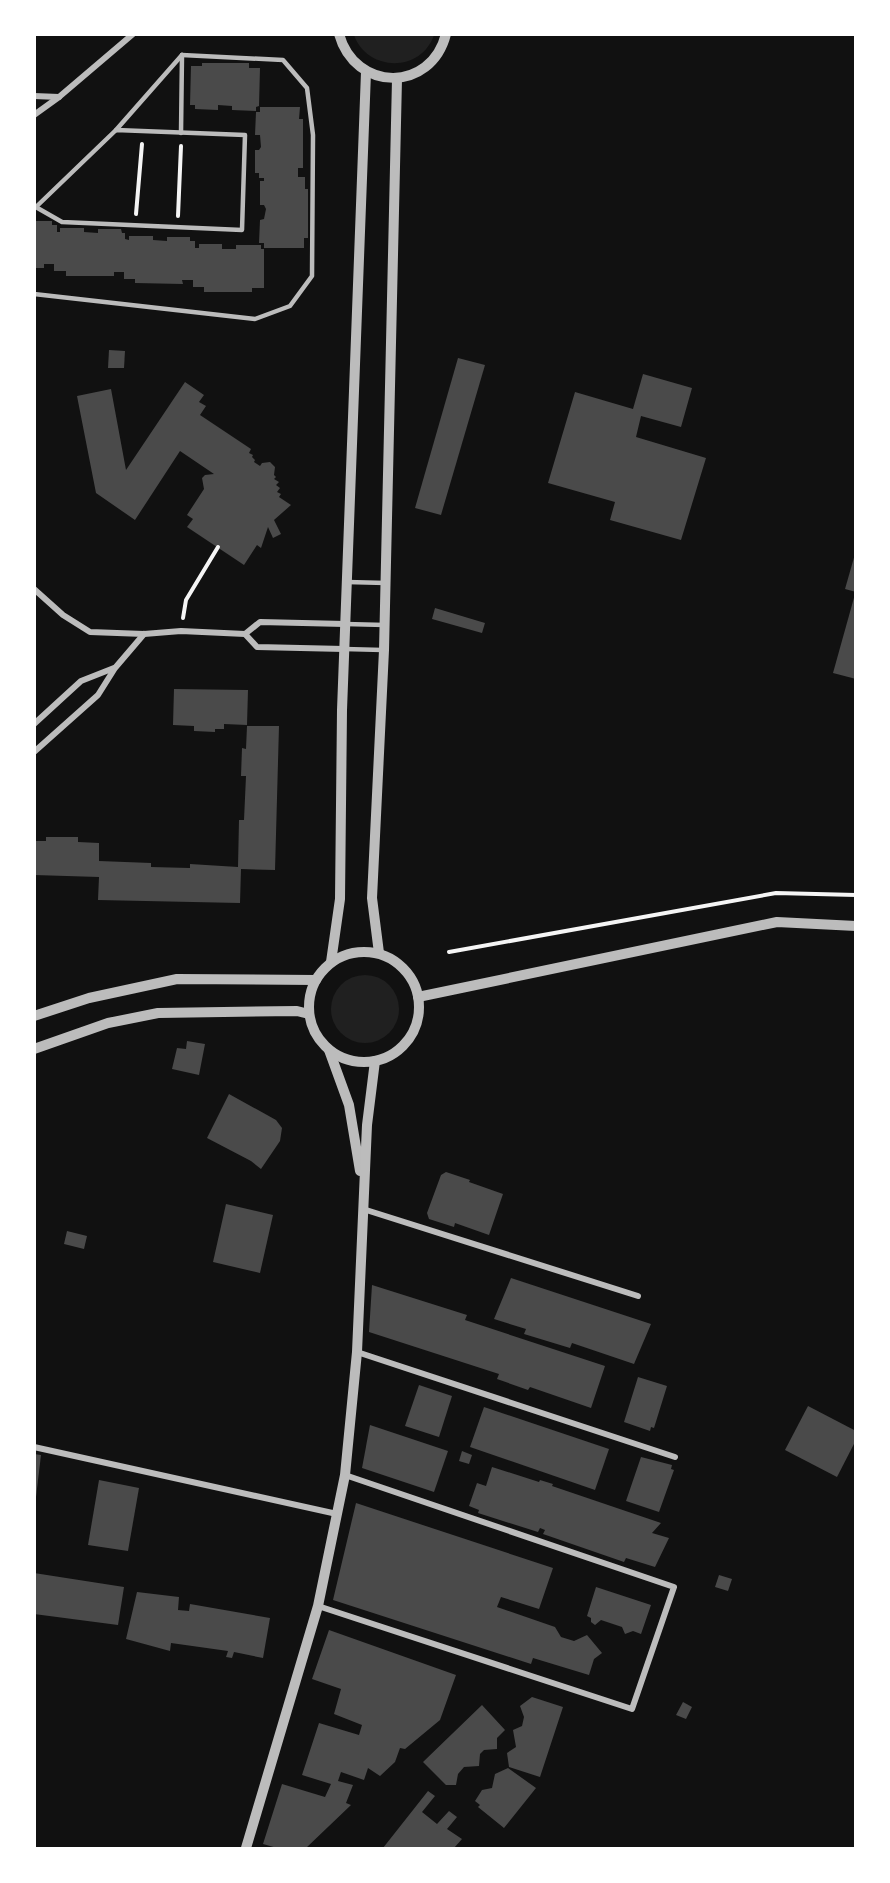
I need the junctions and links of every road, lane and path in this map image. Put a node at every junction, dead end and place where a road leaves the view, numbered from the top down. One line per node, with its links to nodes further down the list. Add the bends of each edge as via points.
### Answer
1 (133, 34): 8 (street)
2 (339, 34): 5 (street, via 350,58)
3 (446, 34): 6 (street, via 432,62 416,74)
4 (182, 55): 10 (lane); 12 (lane); 16 (lane, via 283,60 307,88 313,135 312,276 290,306 255,319)
5 (366, 72): 6 (street); 18 (street)
6 (397, 79): 19 (street)
7 (34, 96): 8 (street)
8 (59, 97): 9 (street)
9 (34, 115)
10 (116, 130): 11 (lane); 13 (lane)
11 (143, 131): 12 (lane); 14 (path)
12 (181, 133): 15 (path); 15 (lane, via 245,135 242,230)
13 (36, 206): 14 (lane, via 62,222)
14 (135, 226): 15 (lane)
15 (178, 228)
16 (34, 294)
17 (218, 547): 23 (path, via 186,600)
18 (347, 582): 19 (lane); 21 (street)
19 (386, 583): 22 (street)
20 (34, 589): 24 (street, via 90,632)
21 (345, 624): 22 (lane); 25 (street, via 260,622); 26 (street)
22 (385, 625): 27 (street)
23 (181, 631): 24 (street); 25 (street)
24 (144, 634): 28 (street)
25 (244, 634): 26 (street, via 257,647)
26 (344, 649): 27 (lane); 35 (street, via 340,899)
27 (384, 650): 34 (street, via 372,898)
28 (115, 668): 29 (street, via 81,681); 30 (street, via 98,695)
29 (34, 724)
30 (34, 752)
31 (855, 895): 33 (path, via 776,893)
32 (855, 926): 37 (street, via 777,922)
33 (449, 952)
34 (379, 953): 35 (street, via 362,951); 37 (street, via 409,974)
35 (331, 962): 36 (street)
36 (316, 980): 38 (street); 39 (street, via 177,979 89,998)
37 (418, 997): 42 (street, via 416,1026 406,1042 393,1054)
38 (309, 1014): 40 (street, via 158,1013 108,1023); 41 (street, via 316,1034)
39 (34, 1016)
40 (34, 1049)
41 (329, 1050): 42 (street, via 359,1062); 43 (street, via 349,1105)
42 (375, 1061): 43 (street, via 368,1104)
43 (363, 1192): 44 (street)
44 (362, 1209): 45 (street); 46 (street)
45 (638, 1296)
46 (357, 1352): 48 (street); 49 (street)
47 (34, 1447): 50 (street)
48 (675, 1457)
49 (345, 1475): 50 (street); 51 (street, via 674,1587 632,1709)
50 (336, 1514): 51 (street)
51 (318, 1606): 52 (street)
52 (246, 1848)

